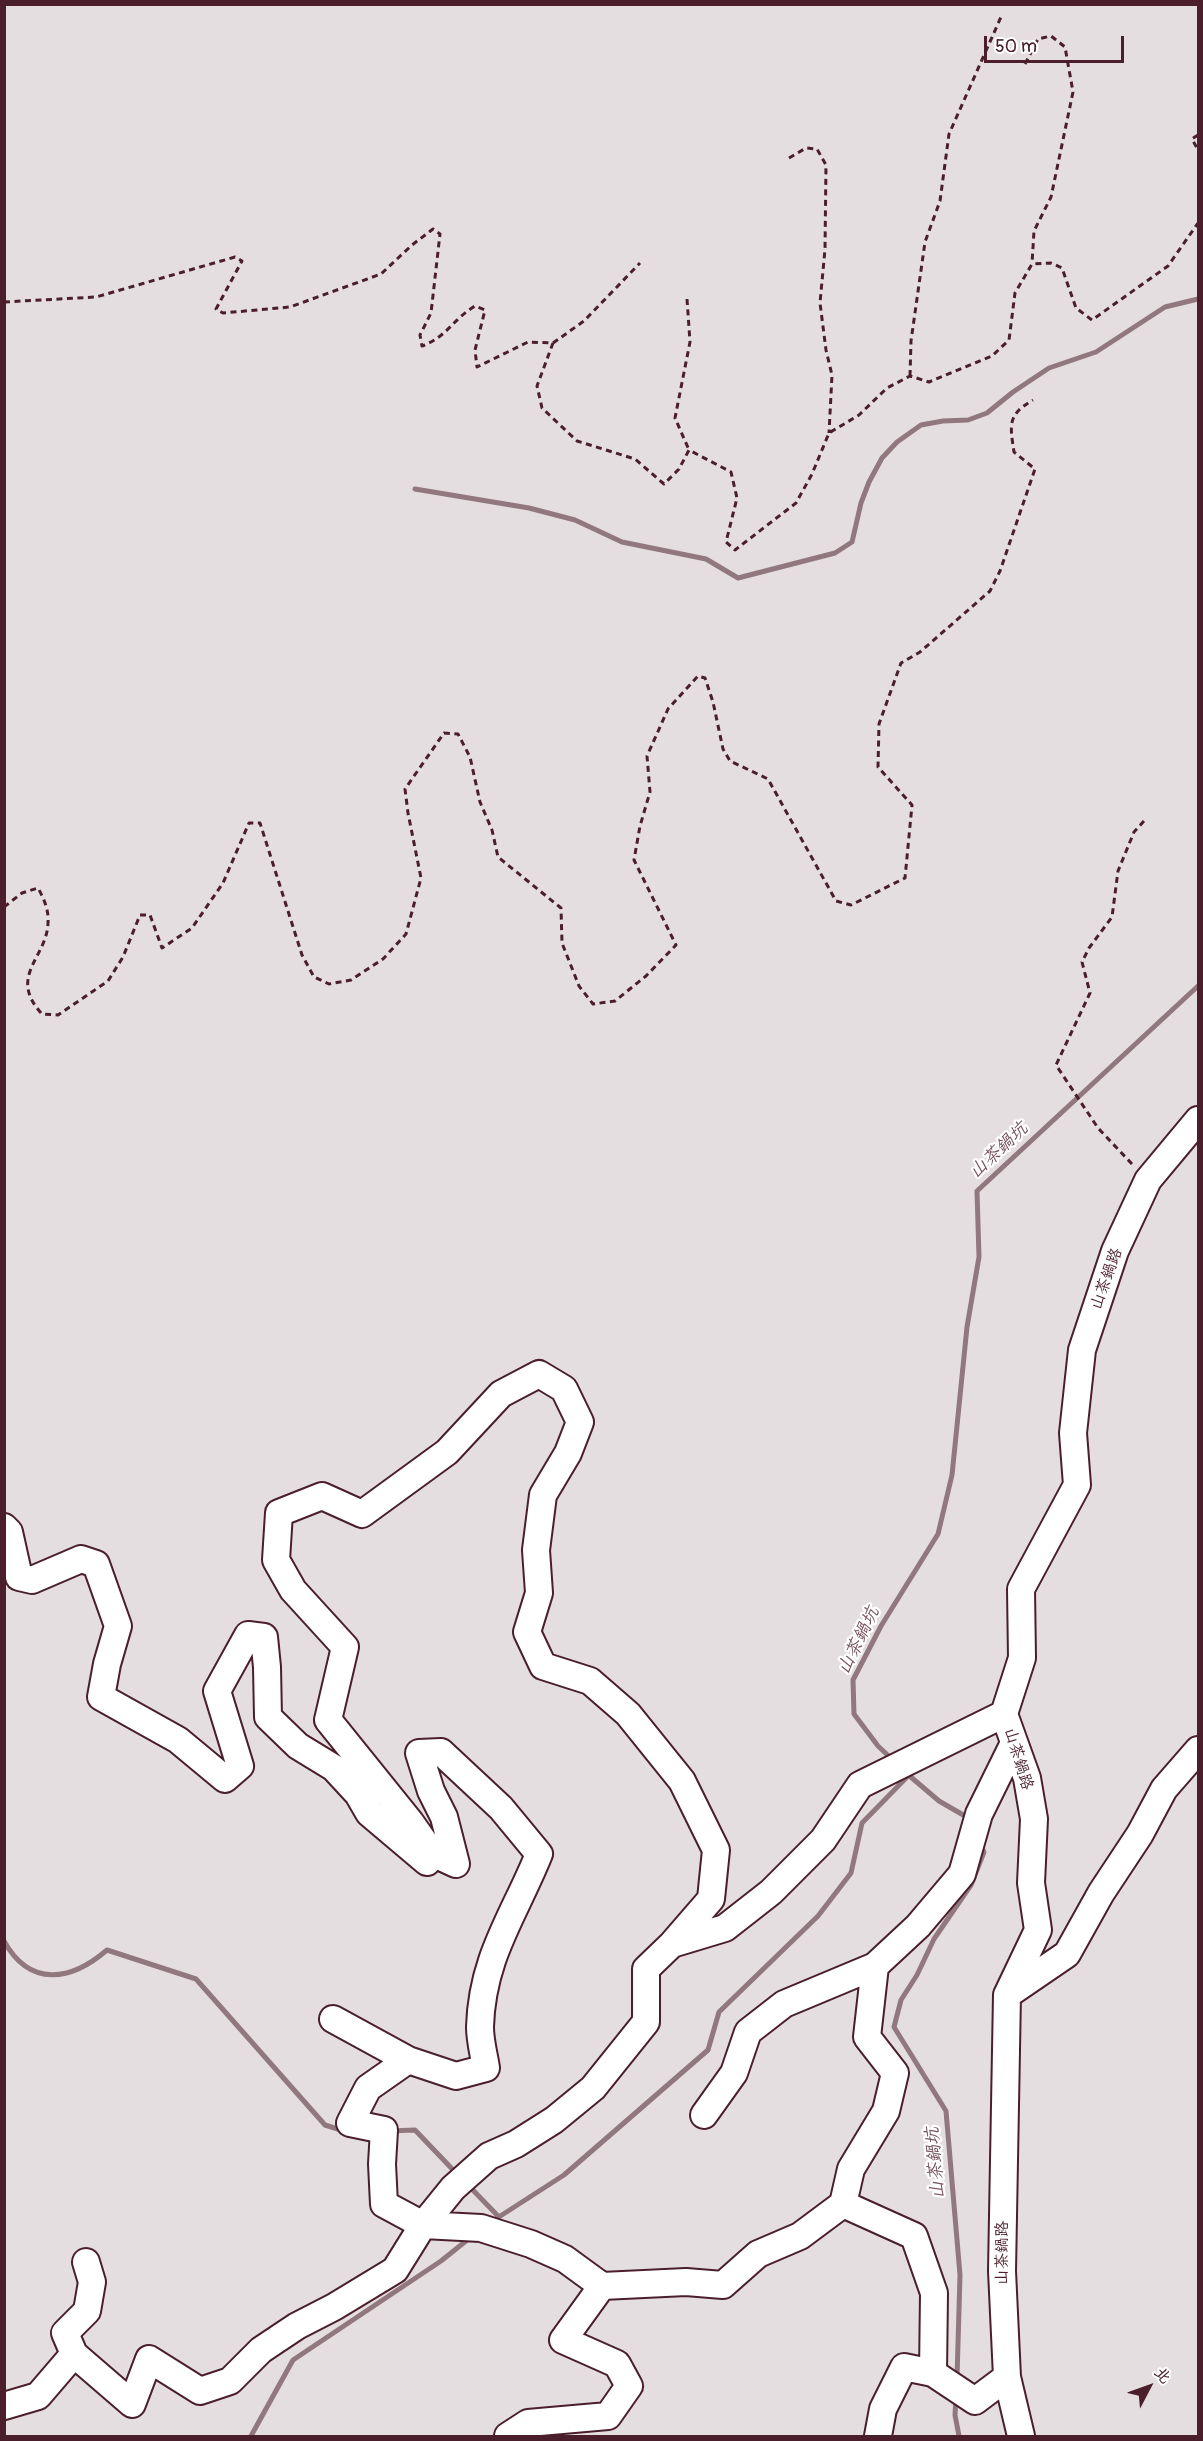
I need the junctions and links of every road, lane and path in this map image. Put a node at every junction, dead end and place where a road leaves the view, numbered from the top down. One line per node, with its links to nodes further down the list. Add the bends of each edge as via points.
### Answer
1 (1001, 17): 12 (path, via 949,134 940,201 925,242)
2 (1025, 64): 8 (path, via 1038,39 1051,36 1065,47 1073,92 1051,196 1034,231)
3 (1198, 135): 4 (path, via 1192,139)
4 (1198, 150)
5 (789, 158): 14 (path, via 806,148 817,149 826,165 820,303 832,375)
6 (1198, 223): 8 (path, via 1168,266 1092,320 1076,308 1062,268 1051,263)
7 (640, 263): 11 (path, via 584,321)
8 (1032, 264): 12 (path, via 1015,293 1009,340 992,356 929,382)
9 (687, 299): 15 (path, via 690,342 675,418)
10 (4, 302): 11 (path, via 96,297 235,256 242,261 216,309 223,313 290,307 381,274 433,230 440,234 431,313 420,335 422,346 437,340 475,306 485,310 476,350 477,367 528,342)
11 (553, 343): 15 (path, via 537,386 542,408 577,441 635,459 664,484 679,469)
12 (910, 376): 14 (path, via 887,388 859,415)
13 (1033, 400): 17 (path, via 1018,409 1010,425 1014,452 1035,469 1000,571 990,591 920,652 901,663 879,724 878,767 912,805 904,878 851,905 836,901 768,779 730,761 723,749 705,678 698,676 668,709 647,756 650,792 634,860 676,945 615,1001 593,1004 579,987 562,943 561,908 498,857 470,757 458,734 444,733 405,789 421,878 406,934 383,959 351,980 329,984 314,977 302,955 260,823 249,823 223,883 192,928 162,948 150,915 140,915 123,957 108,981 58,1015 42,1014 30,1001 29,971 48,925 45,901 38,888 22,893)
14 (829, 433): 15 (path, via 796,503 735,550 726,542 737,498 731,472)
15 (689, 450)
16 (1144, 821): 19 (path, via 1134,832 1118,871 1112,917 1082,962 1090,993 1056,1065 1098,1128)
17 (4, 907)
18 (1198, 1120): 19 (street, 山茶鍋路)
19 (1148, 1180): 21 (street, 山茶鍋路, via 1115,1251 1082,1350 1074,1433 1077,1485 1021,1589 1022,1658)
20 (4, 1527): 24 (street, via 9,1532 19,1577 32,1580 81,1558 96,1564 118,1626 101,1697 178,1740 225,1779 240,1766 217,1691 248,1635 264,1637 268,1717 298,1746 334,1768 369,1813 436,1870)
21 (1004, 1714): 22 (street, 山茶鍋路); 25 (street, via 860,1785 823,1840 771,1892 725,1928)
22 (1014, 1743): 26 (street, via 978,1817 962,1874 918,1926); 27 (street, 山茶鍋路, via 1027,1778 1034,1819 1030,1883 1038,1930)
23 (1198, 1750): 27 (street, via 1164,1790 1067,1954)
24 (456, 1864): 25 (street, via 432,1853 328,1720 345,1647 293,1590 276,1560 279,1513 322,1496 362,1514 447,1452 501,1394 539,1374 564,1389 580,1422 568,1453 543,1495 536,1550 539,1593 527,1632 543,1666 590,1681 628,1714 682,1781 716,1850 711,1899); 29 (street, via 444,1817 419,1753 441,1752 501,1809 539,1854 495,1948 483,1988 480,2030 486,2068 456,2076)
25 (672, 1944): 32 (street, via 646,1969 646,2022 593,2088 554,2120 489,2156 453,2188)
26 (875, 1966): 30 (street, via 784,2004 748,2032 734,2073); 31 (street, via 867,2037 895,2073 886,2111 851,2169)
27 (1007, 1995): 37 (street, 山茶鍋路, via 1002,2271)
28 (333, 2019): 29 (street)
29 (408, 2060): 32 (street, via 368,2088 350,2123 384,2137 384,2204)
30 (704, 2115)
31 (843, 2204): 34 (street, via 800,2236 758,2254 723,2285 686,2282); 36 (street, via 914,2236 934,2293)
32 (423, 2225): 34 (street, via 488,2230 531,2244 565,2259); 35 (street, via 395,2270 261,2350 231,2381 200,2391 149,2359 132,2404)
33 (86, 2262): 35 (street, via 92,2282 87,2312 65,2333)
34 (602, 2286): 39 (street, via 563,2340 617,2364 629,2386 608,2416 528,2423)
35 (74, 2354): 38 (street, via 38,2396)
36 (939, 2377): 37 (street, via 975,2401); 40 (street, via 904,2367 884,2409)
37 (1007, 2377): 41 (street, 山茶鍋路)
38 (4, 2406)
39 (507, 2436)
40 (879, 2436)
41 (1021, 2436)

